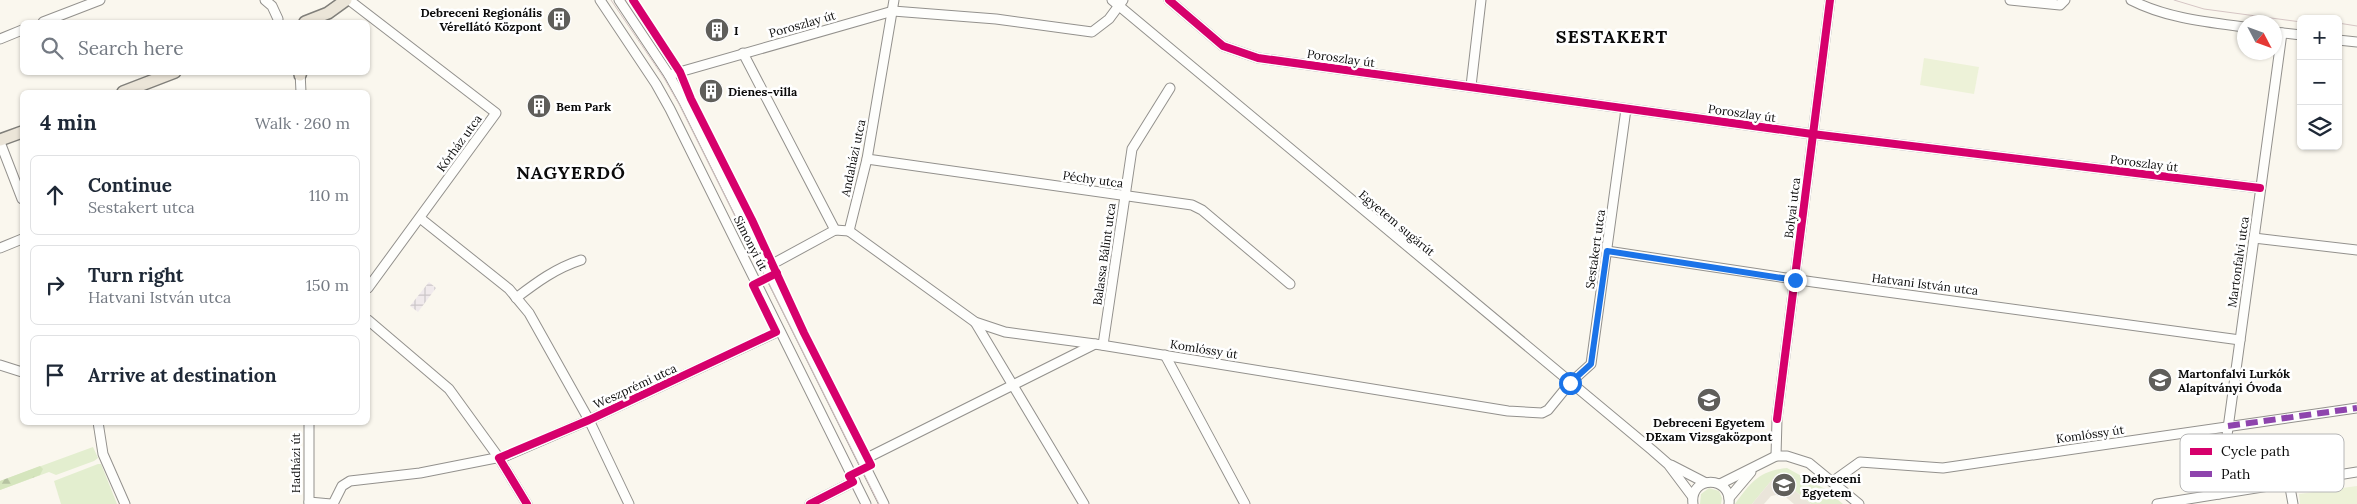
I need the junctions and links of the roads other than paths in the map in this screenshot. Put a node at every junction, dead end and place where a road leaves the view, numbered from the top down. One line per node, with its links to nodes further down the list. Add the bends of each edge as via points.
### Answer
1 (100, 0): 17 (street)
2 (265, 0): 16 (street)
3 (348, 0): 15 (main road); 42 (street, Kórház utca, via 496,114)
4 (600, 0): 58 (street, Simonyi út, via 661,92)
5 (619, 0): 29 (street, Simonyi út)
6 (894, 0): 14 (street, Andaházi utca)
7 (1168, 0): 30 (street, Poroszlay út, via 1223,46 1258,58)
8 (1481, 0): 30 (street)
9 (1830, 0): 36 (street, Bolyai utca)
10 (2010, 0): 11 (street, via 2050,6 2060,5)
11 (2065, 0)
12 (2131, 0): 18 (street, via 2185,18)
13 (1118, 2): 14 (street, Poroszlay út, via 1109,19 1092,32 996,19); 64 (street, Egyetem sugárút)
14 (893, 11): 25 (street, Poroszlay út); 38 (street, Andaházi utca)
15 (326, 18)
16 (278, 19)
17 (48, 20)
18 (2237, 26)
19 (20, 31): 22 (street)
20 (2282, 33): 21 (street)
21 (2297, 34)
22 (0, 39)
23 (2342, 40): 24 (street)
24 (2357, 42)
25 (743, 53): 29 (street, Poroszlay út); 43 (street)
26 (2275, 60): 39 (street, Martonfalvi utca)
27 (167, 75): 32 (main road)
28 (300, 75): 33 (street)
29 (669, 75): 51 (street, Simonyi út)
30 (1471, 86): 34 (street, Poroszlay út)
31 (1170, 88): 41 (street, Balassa Bálint utca, via 1132,149)
32 (128, 90)
33 (300, 90)
34 (1626, 109): 36 (street, Poroszlay út); 49 (street, Sestakert utca)
35 (20, 133): 37 (main road)
36 (1812, 134): 39 (street, Poroszlay út); 52 (street, Bolyai utca)
37 (0, 141): 40 (street)
38 (867, 158): 41 (street, Péchy utca); 44 (street, Andaházi utca)
39 (2260, 188): 45 (street, Martonfalvi utca)
40 (20, 195)
41 (1125, 196): 53 (street, Péchy utca, via 1192,205 1202,210); 60 (street, Balassa Bálint utca)
42 (420, 218): 54 (street, Kórház utca); 55 (street, via 488,271)
43 (835, 230): 44 (street); 51 (street)
44 (849, 231): 57 (street, Komlóssy út)
45 (2254, 238): 48 (street); 59 (street, Martonfalvi utca)
46 (20, 240): 47 (street)
47 (0, 248)
48 (2357, 250)
49 (1607, 251): 52 (street, Hatvani István utca); 64 (street, Sestakert utca, via 1591,364)
50 (581, 260): 55 (street, via 545,276)
51 (767, 267): 74 (street, Simonyi út)
52 (1795, 280): 59 (street, Hatvani István utca); 72 (street, Bolyai utca, via 1777,419)
53 (1290, 284)
54 (370, 285)
55 (516, 298): 67 (street, via 529,313)
56 (370, 322): 73 (street, via 449,389)
57 (975, 322): 60 (street, Komlóssy út, via 1006,332); 65 (street)
58 (779, 331): 67 (street, Weszprémi utca); 79 (street, Simonyi út)
59 (2240, 340): 70 (street, Martonfalvi utca)
60 (1099, 345): 61 (street, Komlóssy út); 65 (street)
61 (1165, 355): 64 (street, Komlóssy út, via 1522,412 1542,413 1548,410); 96 (street)
62 (0, 365): 63 (street)
63 (20, 371)
64 (1570, 383): 75 (street, Egyetem sugárút)
65 (1013, 384): 74 (street); 95 (street)
66 (2357, 408): 70 (street, Komlóssy út)
67 (589, 420): 73 (street, Weszprémi utca); 91 (street)
68 (98, 425): 88 (street, via 103,454)
69 (309, 425): 87 (street, Hadházi út)
70 (2228, 426): 71 (street, Martonfalvi utca); 81 (street, Komlóssy út, via 1943,468 1860,462)
71 (2227, 434)
72 (1776, 456): 76 (street); 81 (street, via 1809,463)
73 (498, 458): 89 (street, Weszprémi utca, via 420,473 350,481 342,486); 90 (street)
74 (862, 460): 94 (street, Simonyi út)
75 (1668, 464): 80 (street, Egyetem sugárút); 85 (street, Egyetem sugárút)
76 (1754, 468): 82 (street); 86 (street)
77 (2357, 472): 78 (street)
78 (2344, 474)
79 (855, 481): 92 (street); 93 (street, Simonyi út)
80 (1704, 482): 82 (street, Egyetem sugárút); 85 (street, via 1697,488)
81 (1832, 482): 97 (street)
82 (1720, 484): 86 (street)
83 (2231, 492): 84 (street)
84 (2219, 494): 98 (street)
85 (1693, 500)
86 (1729, 501)
87 (309, 503): 89 (street)
88 (124, 504)
89 (332, 504)
90 (527, 504)
91 (629, 504)
92 (810, 504)
93 (866, 504)
94 (884, 504)
95 (1084, 504)
96 (1245, 504)
97 (1859, 504)
98 (2156, 504)

